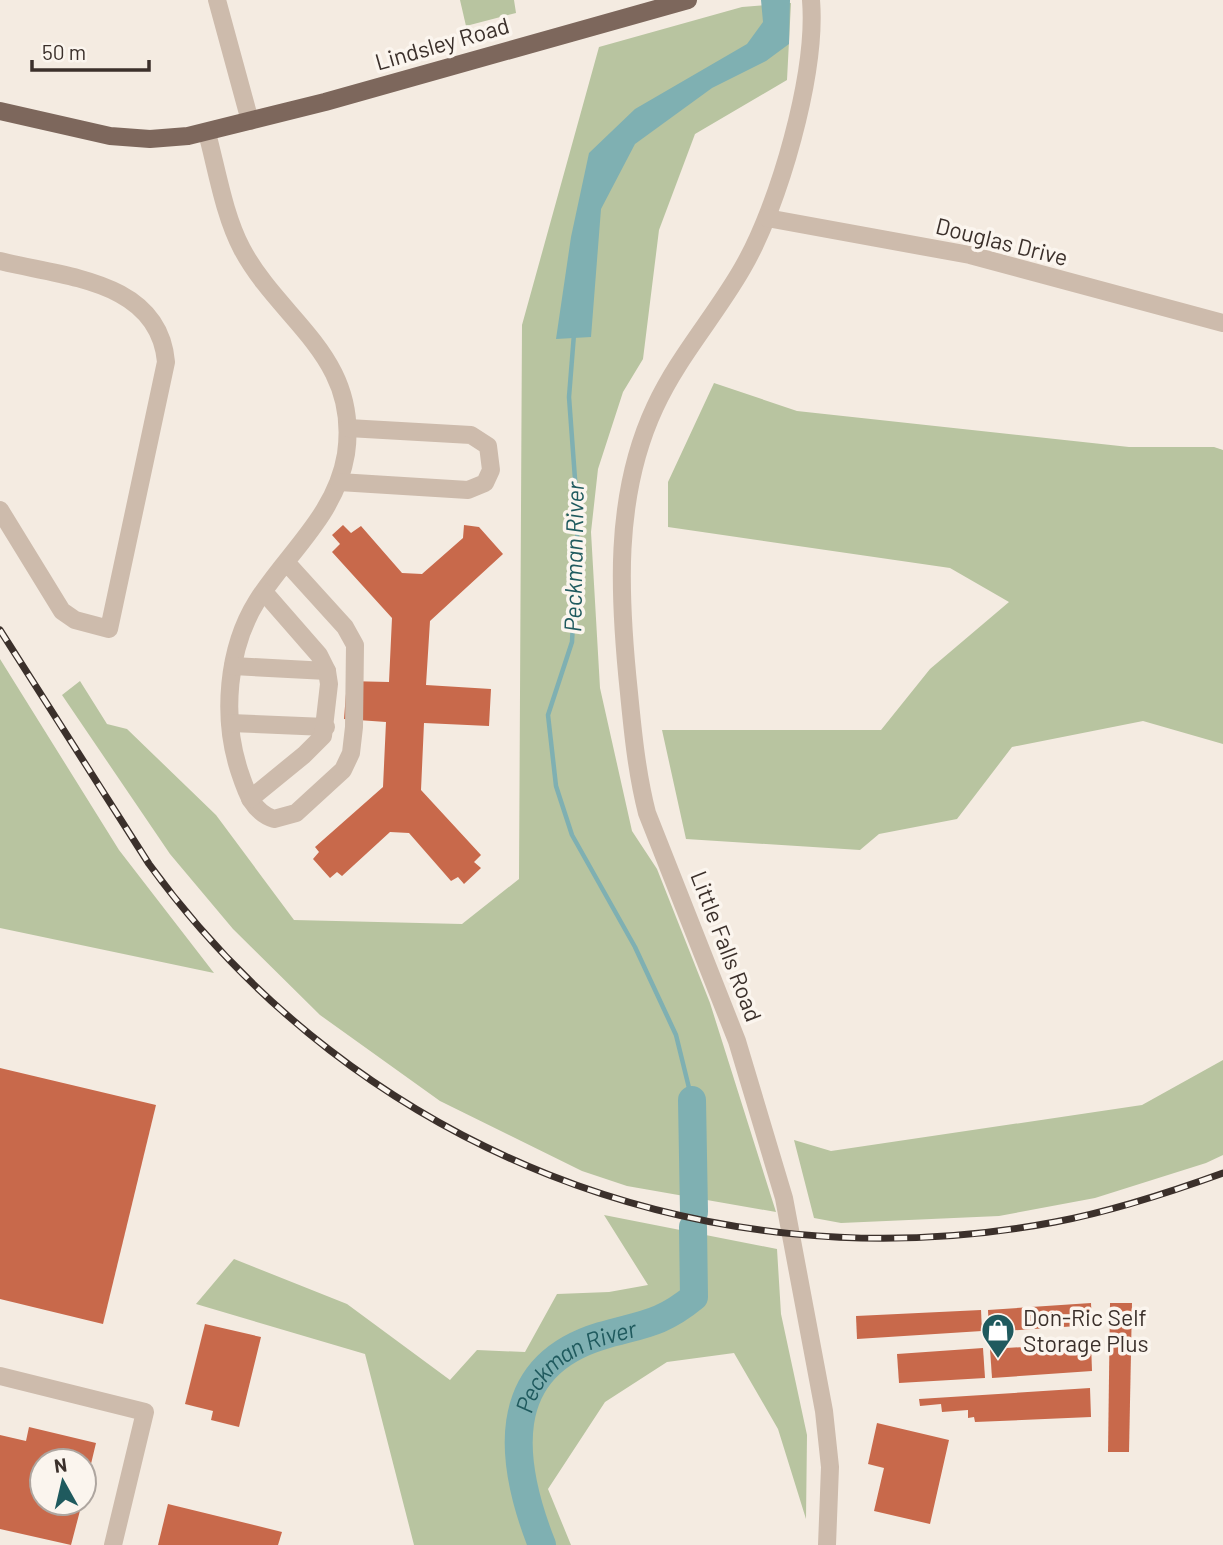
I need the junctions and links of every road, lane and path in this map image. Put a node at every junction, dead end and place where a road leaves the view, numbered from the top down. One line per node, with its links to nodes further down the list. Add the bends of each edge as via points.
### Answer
1 (218, 0): 5 (street)
2 (688, 0): 5 (main road, Lindsley Road)
3 (811, 0): 7 (street, Little Falls Road, via 807,77)
4 (0, 111): 6 (main road, Lindsley Road, via 130,139)
5 (250, 121): 6 (main road, Lindsley Road)
6 (207, 133): 10 (street, via 241,246 326,356 339,384)
7 (767, 218): 9 (street, Douglas Drive, via 970,255); 22 (street, Little Falls Road, via 742,269 676,369 637,457 622,542 622,624 638,778 647,813 737,1041 784,1198 824,1410 830,1467)
8 (0, 261): 12 (street, via 125,294 157,326 166,362 109,629 75,620 62,611)
9 (1223, 323)
10 (348, 428): 11 (street); 11 (street, via 471,435 488,446 491,470 485,483 468,490)
11 (339, 482): 13 (street, via 325,513)
12 (0, 510)
13 (286, 562): 14 (street); 19 (street, via 345,627 355,645 352,753 343,770 296,813 274,819 257,810)
14 (264, 592): 15 (street, via 248,620); 16 (street, via 319,655)
15 (233, 666): 16 (street); 17 (street)
16 (327, 671): 18 (street)
17 (230, 723): 18 (street); 19 (street, via 236,760)
18 (326, 727): 19 (street, via 317,743)
19 (250, 799)
20 (0, 1376): 21 (street, via 145,1412)
21 (113, 1545)
22 (827, 1545)

